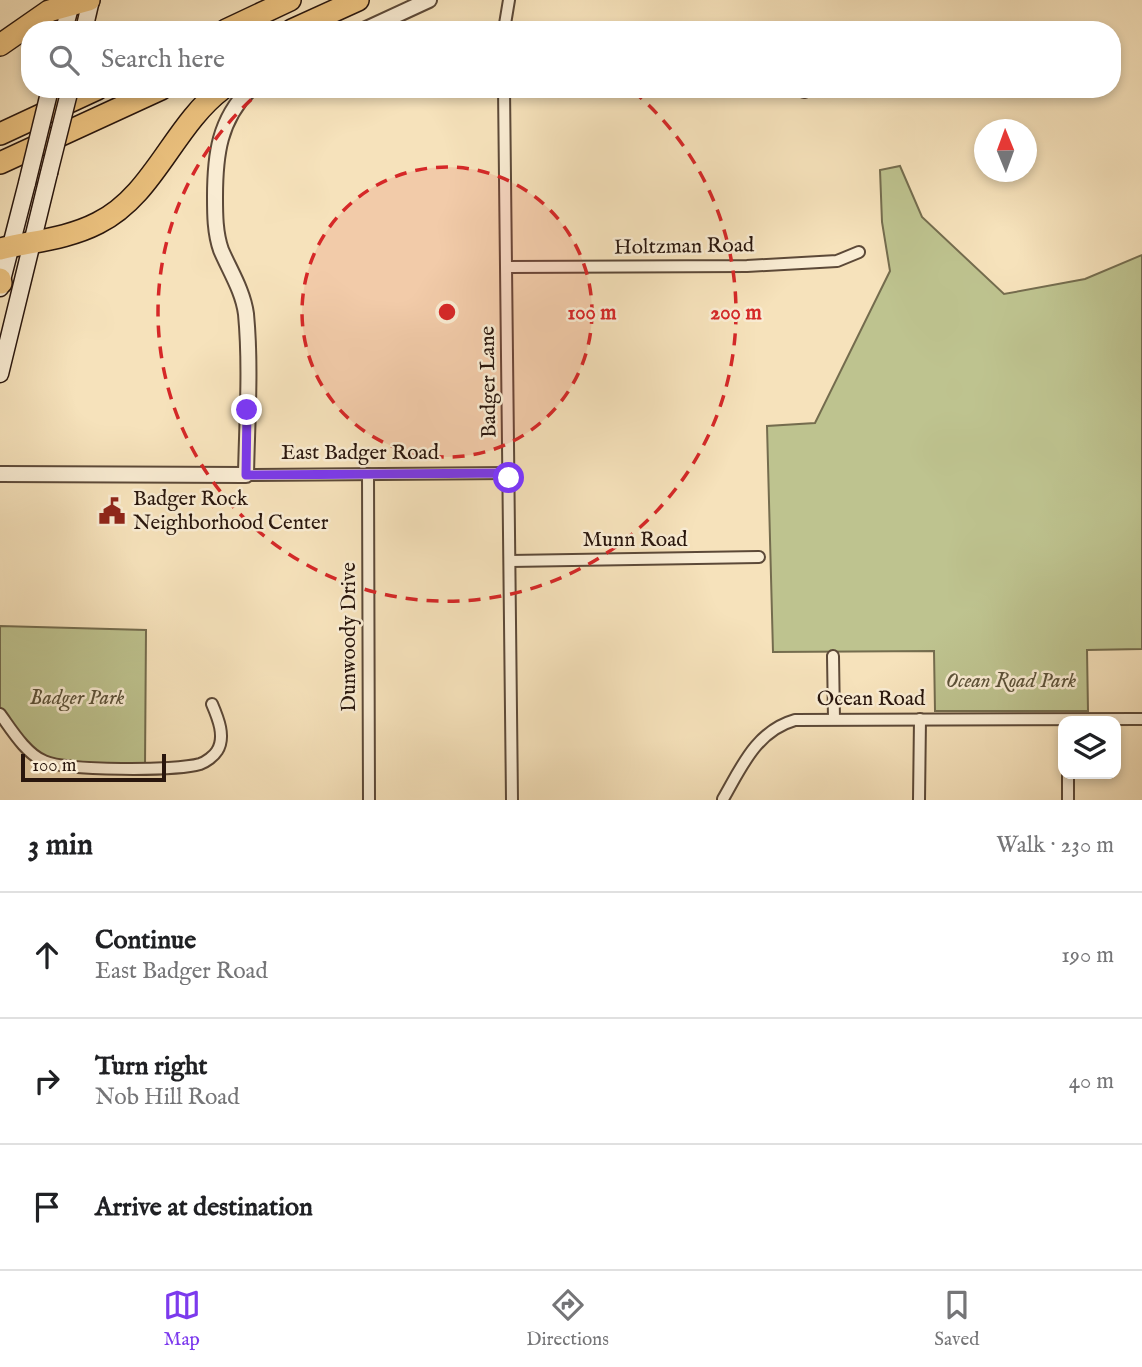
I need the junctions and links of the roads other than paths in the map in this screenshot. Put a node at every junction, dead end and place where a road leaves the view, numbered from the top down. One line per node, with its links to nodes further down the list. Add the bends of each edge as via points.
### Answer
1 (39, 0): 17 (highway)
2 (290, 0): 11 (highway)
3 (358, 0): 7 (highway)
4 (429, 0): 14 (street)
5 (509, 0): 15 (street)
6 (81, 1): 8 (highway); 9 (main road); 10 (main road)
7 (338, 9): 12 (highway); 13 (highway)
8 (30, 21)
9 (69, 21)
10 (83, 21)
11 (245, 21)
12 (312, 21)
13 (320, 21)
14 (384, 21)
15 (506, 21)
16 (21, 28): 17 (highway)
17 (0, 44)
18 (48, 98): 28 (main road, bridge)
19 (68, 98): 27 (main road, bridge)
20 (78, 98): 25 (highway)
21 (141, 98): 26 (highway)
22 (213, 98): 27 (highway, via 119,209 86,228)
23 (243, 98): 36 (street, via 226,122 218,144 215,218 220,247 246,313)
24 (504, 98): 30 (street, Badger Lane)
25 (0, 134)
26 (0, 163)
27 (33, 243): 28 (highway); 32 (main road)
28 (5, 248): 31 (main road)
29 (859, 252): 30 (street, Holtzman Road, via 837,261 800,264)
30 (507, 267): 33 (street, Badger Lane)
31 (0, 283)
32 (0, 374)
33 (510, 473): 35 (street, East Badger Road); 38 (street, Badger Lane)
34 (0, 474): 36 (street, East Badger Road)
35 (368, 474): 36 (street, East Badger Road); 49 (street, Dunwoody Drive)
36 (246, 475)
37 (759, 557): 38 (street, Munn Road)
38 (510, 561): 50 (street, Badger Lane)
39 (833, 656): 42 (street)
40 (212, 704): 41 (street, via 221,739 215,754 200,764 164,766 53,765 34,755)
41 (0, 714)
42 (834, 719): 43 (street, Ocean Road); 48 (street, Ocean Road, via 794,720 773,730 757,743)
43 (919, 719): 46 (street, Ocean Road); 51 (street)
44 (1121, 719): 45 (street, Ocean Road)
45 (1142, 719)
46 (1058, 720)
47 (1068, 779): 52 (street)
48 (723, 799)
49 (369, 800)
50 (512, 800)
51 (919, 800)
52 (1068, 800)

